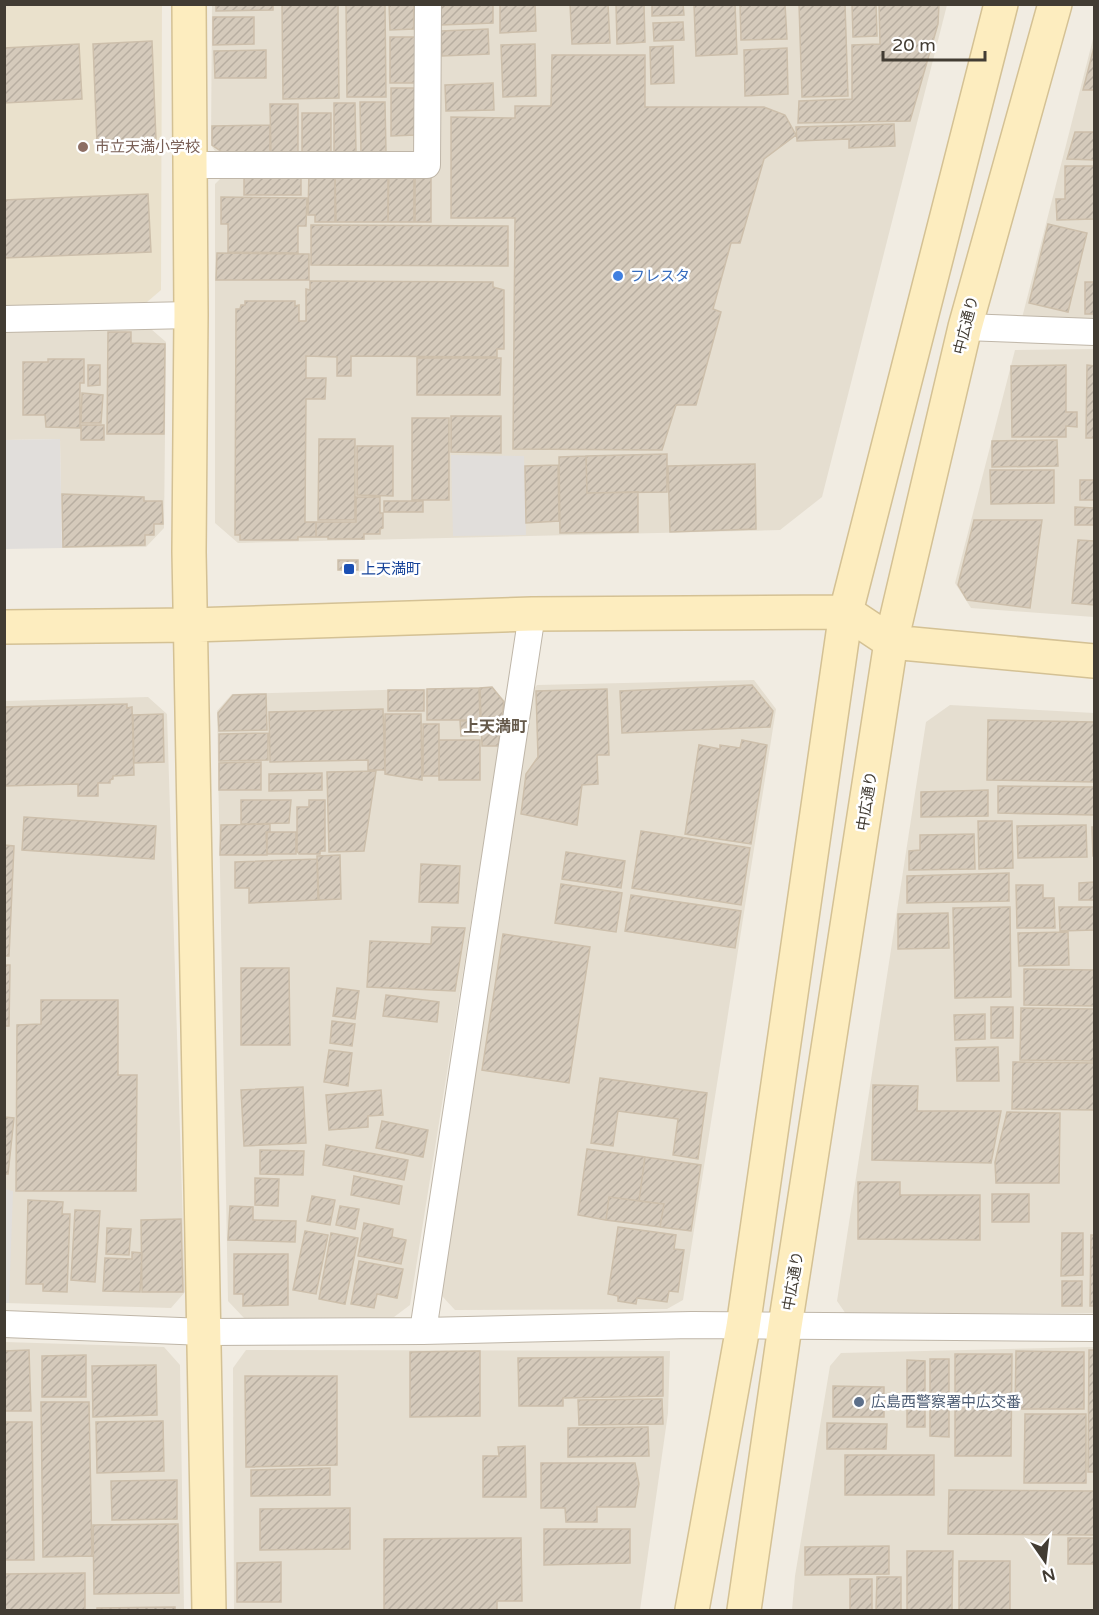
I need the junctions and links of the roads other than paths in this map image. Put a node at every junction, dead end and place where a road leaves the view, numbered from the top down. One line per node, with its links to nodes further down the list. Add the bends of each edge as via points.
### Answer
1 (189, 4): 5 (street)
2 (428, 4): 5 (street, via 427,165)
3 (1001, 4): 10 (street)
4 (1055, 4): 8 (street, 中広通り)
5 (191, 165): 6 (street)
6 (191, 315): 7 (street); 12 (street)
7 (4, 319)
8 (965, 327): 9 (street); 14 (street, 中広通り)
9 (1095, 332)
10 (846, 612): 11 (street); 14 (street); 18 (street)
11 (532, 614): 12 (street); 20 (street)
12 (192, 625): 13 (street); 21 (street)
13 (4, 627)
14 (891, 642): 15 (street); 17 (street, 中広通り)
15 (1095, 661)
16 (4, 1324): 21 (street)
17 (785, 1326): 18 (street); 19 (street); 24 (street, 中広通り)
18 (743, 1327): 20 (street); 23 (street)
19 (1095, 1328)
20 (423, 1331): 21 (street)
21 (205, 1332): 22 (street)
22 (209, 1611)
23 (692, 1611)
24 (744, 1611)

